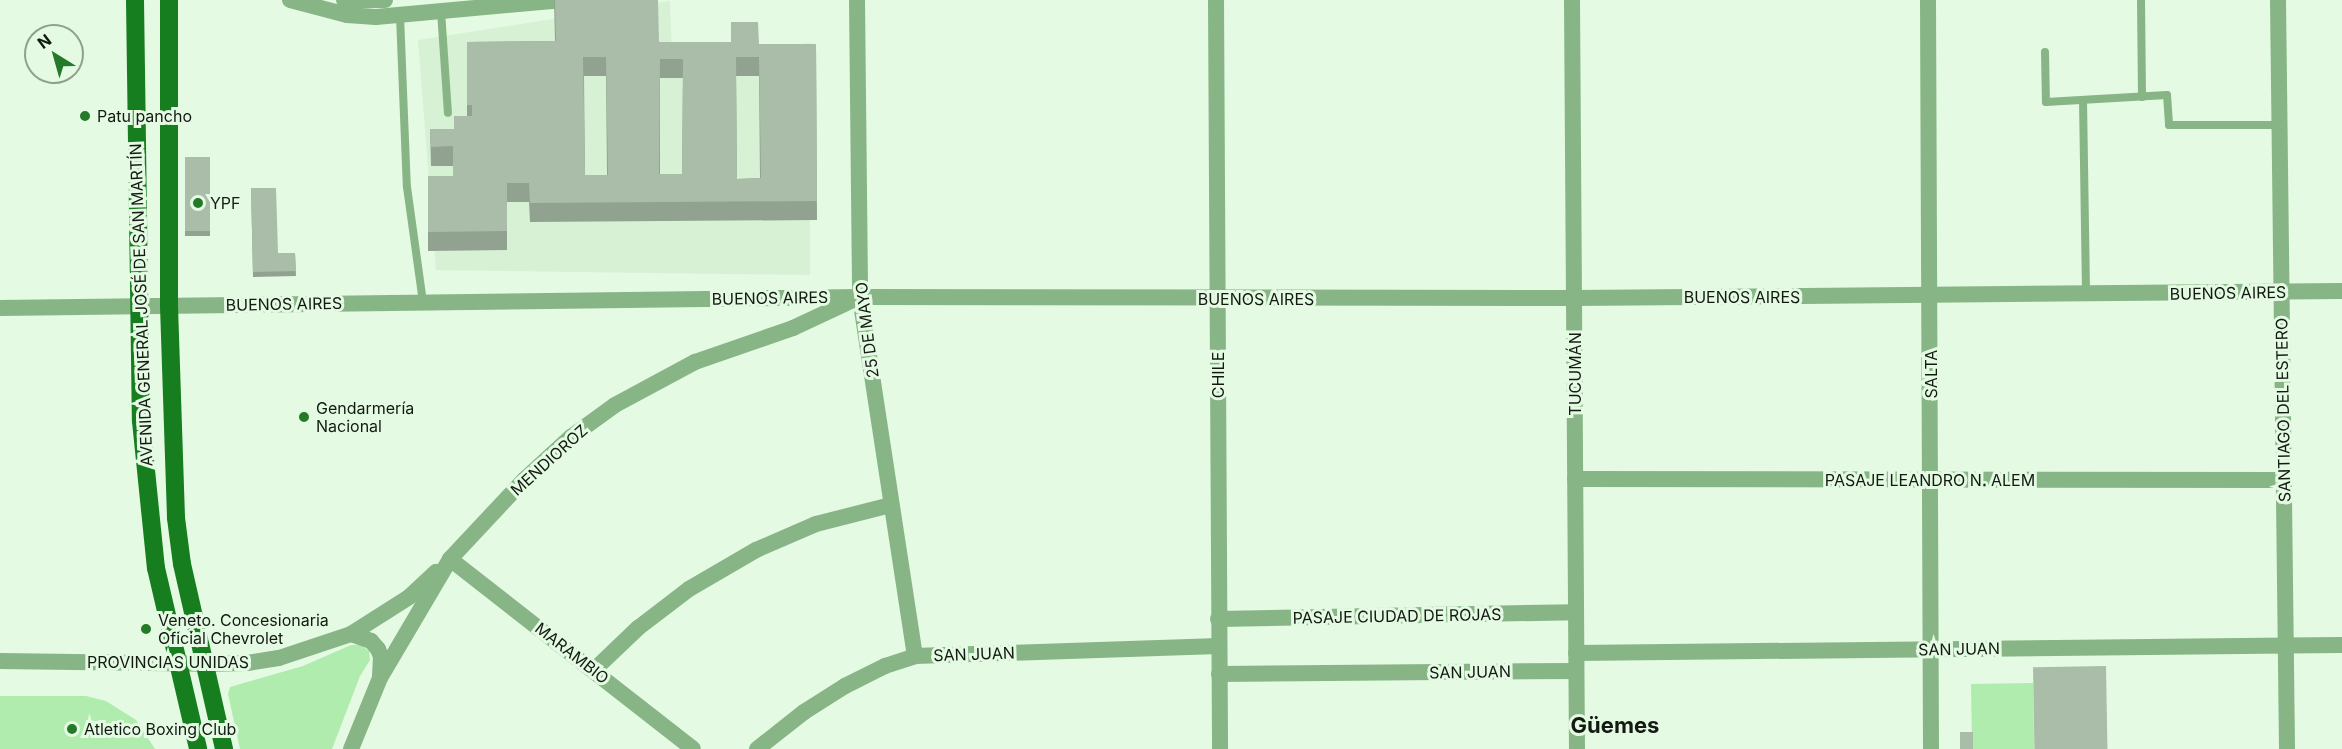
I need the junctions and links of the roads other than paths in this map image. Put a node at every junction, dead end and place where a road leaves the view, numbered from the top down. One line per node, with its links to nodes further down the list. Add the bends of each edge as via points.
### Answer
1 (135, 0): 29 (main road, AVENIDA GENERAL JOSÉ DE SAN MARTÍN)
2 (290, 0): 15 (street, via 347,15)
3 (344, 0): 4 (street)
4 (385, 0)
5 (559, 0): 13 (street)
6 (857, 0): 25 (street, 25 DE MAYO)
7 (1216, 0): 27 (street, CHILE)
8 (1572, 0): 26 (street, TUCUMÁN)
9 (1928, 0): 23 (street, SALTA)
10 (2141, 0): 17 (lane)
11 (2278, 0): 20 (street, SANTIAGO DEL ESTERO)
12 (173, 1): 30 (main road, AVENIDA GENERAL JOSÉ DE SAN MARTÍN)
13 (482, 3): 14 (street)
14 (439, 6): 15 (street); 19 (lane)
15 (400, 16): 28 (lane, via 406,188)
16 (2045, 52): 18 (lane, via 2046,102)
17 (2142, 97): 18 (lane); 20 (lane, via 2168,95 2169,125)
18 (2083, 100): 24 (lane)
19 (448, 113)
20 (2280, 125): 22 (street, SANTIAGO DEL ESTERO)
21 (2342, 291): 22 (street, BUENOS AIRES)
22 (2280, 292): 24 (street, BUENOS AIRES); 34 (street, SANTIAGO DEL ESTERO)
23 (1930, 295): 24 (street, BUENOS AIRES); 26 (street, BUENOS AIRES); 33 (street, SALTA)
24 (2086, 295)
25 (860, 297): 27 (street, BUENOS AIRES); 28 (street, BUENOS AIRES); 35 (street, 25 DE MAYO); 36 (street, MENDIOROZ, via 819,318 695,362 615,405 571,437 524,480)
26 (1574, 298): 27 (street, BUENOS AIRES); 32 (street, TUCUMÁN)
27 (1217, 299): 38 (street, CHILE)
28 (423, 303): 30 (street, BUENOS AIRES)
29 (138, 306): 30 (street, BUENOS AIRES); 31 (street, BUENOS AIRES); 47 (main road, AVENIDA GENERAL JOSÉ DE SAN MARTÍN, via 141,421 150,523 156,568)
30 (169, 306): 48 (main road, AVENIDA GENERAL JOSÉ DE SAN MARTÍN, via 176,518)
31 (0, 308)
32 (1575, 479): 33 (street, PASAJE LEANDRO N. ALEM); 37 (street, TUCUMÁN)
33 (1931, 480): 34 (street, PASAJE LEANDRO N. ALEM); 43 (street, SALTA)
34 (2284, 480): 40 (street, SANTIAGO DEL ESTERO)
35 (891, 505): 45 (street, 25 DE MAYO); 49 (street, via 816,524 756,550 689,589 638,628)
36 (450, 559): 39 (street, PROVINCIAS UNIDAS, via 409,597); 49 (street, MARAMBIO); 52 (street, MENDIOROZ)
37 (1576, 612): 38 (street, PASAJE CIUDAD DE ROJAS); 44 (street, TUCUMÁN)
38 (1218, 619): 42 (street, CHILE)
39 (351, 634): 48 (street, PROVINCIAS UNIDAS, via 279,658); 52 (street, via 371,641 378,649)
40 (2286, 645): 41 (street, SAN JUAN); 43 (street, SAN JUAN); 61 (street, SANTIAGO DEL ESTERO)
41 (2342, 645)
42 (1219, 646): 45 (street, SAN JUAN); 51 (street, CHILE)
43 (1930, 649): 44 (street, SAN JUAN); 60 (street, SALTA)
44 (1576, 653): 50 (street, TUCUMÁN)
45 (915, 656): 57 (street, SAN JUAN, via 845,686)
46 (0, 661): 47 (street, PROVINCIAS UNIDAS)
47 (180, 664): 48 (street, PROVINCIAS UNIDAS); 53 (main road, AVENIDA GENERAL JOSÉ DE SAN MARTÍN)
48 (204, 664): 54 (main road, AVENIDA GENERAL JOSÉ DE SAN MARTÍN)
49 (594, 670): 56 (street, MARAMBIO)
50 (1576, 671): 51 (street, SAN JUAN); 59 (street, TUCUMÁN)
51 (1219, 674): 58 (street, CHILE)
52 (380, 678): 55 (street, MENDIOROZ)
53 (198, 749)
54 (224, 749)
55 (351, 749)
56 (693, 749)
57 (757, 749)
58 (1220, 749)
59 (1577, 749)
60 (1930, 749)
61 (2287, 749)

